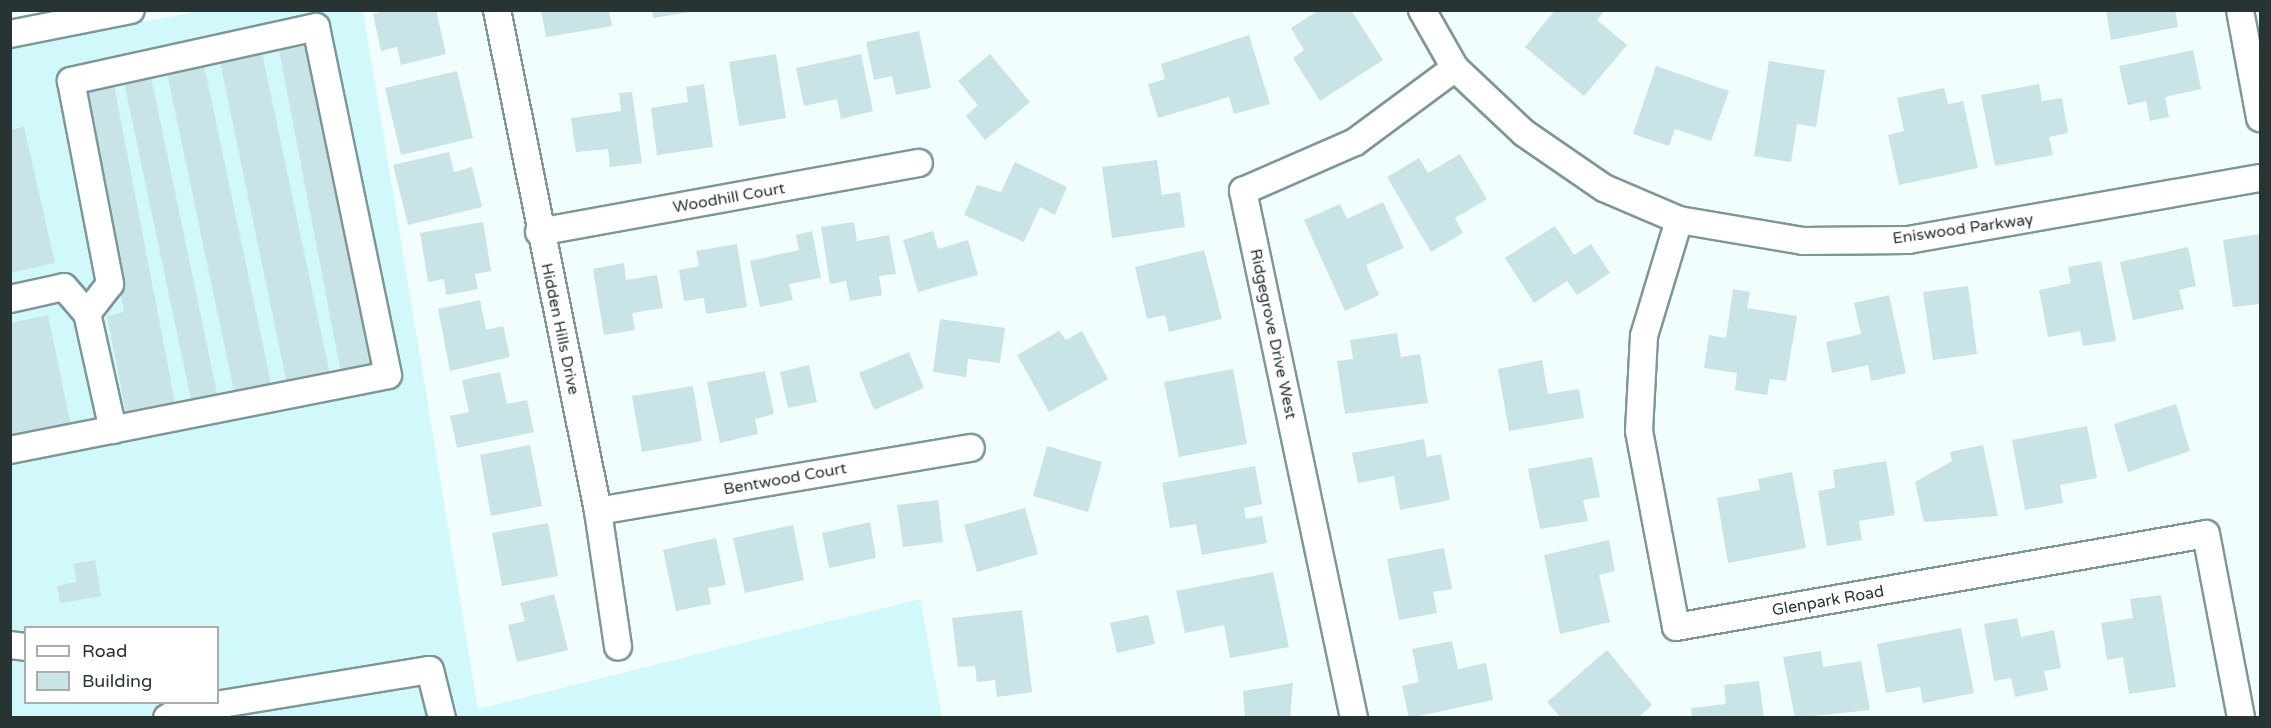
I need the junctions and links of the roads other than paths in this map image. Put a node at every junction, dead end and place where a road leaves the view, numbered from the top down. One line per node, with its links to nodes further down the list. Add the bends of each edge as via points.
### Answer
1 (132, 10): 5 (street)
2 (497, 10): 12 (street, Hidden Hills Drive)
3 (1422, 10): 7 (street, Eniswood Parkway)
4 (2240, 10): 8 (street)
5 (65, 17): 6 (street)
6 (10, 34)
7 (1455, 68): 11 (street, Eniswood Parkway, via 1560,160 1604,188); 22 (street, Ridgegrove Drive West, via 1355,142 1243,191)
8 (2260, 118)
9 (919, 163): 12 (street, Woodhill Court)
10 (2260, 178): 11 (street, Eniswood Parkway, via 1908,240 1803,242)
11 (1679, 220): 23 (street, Glenpark Road, via 1644,336 1640,431 1676,627 2206,534)
12 (540, 232): 18 (street, Hidden Hills Drive)
13 (10, 299): 14 (street, via 64,287)
14 (87, 313): 15 (street); 15 (street, via 110,285 71,81 316,27 388,375)
15 (113, 430): 17 (street)
16 (971, 448): 18 (street, Bentwood Court)
17 (10, 450)
18 (598, 510): 19 (street, Hidden Hills Drive)
19 (618, 648)
20 (167, 717): 21 (street, via 179,711 429,670)
21 (442, 717)
22 (1354, 717)
23 (2241, 717)

